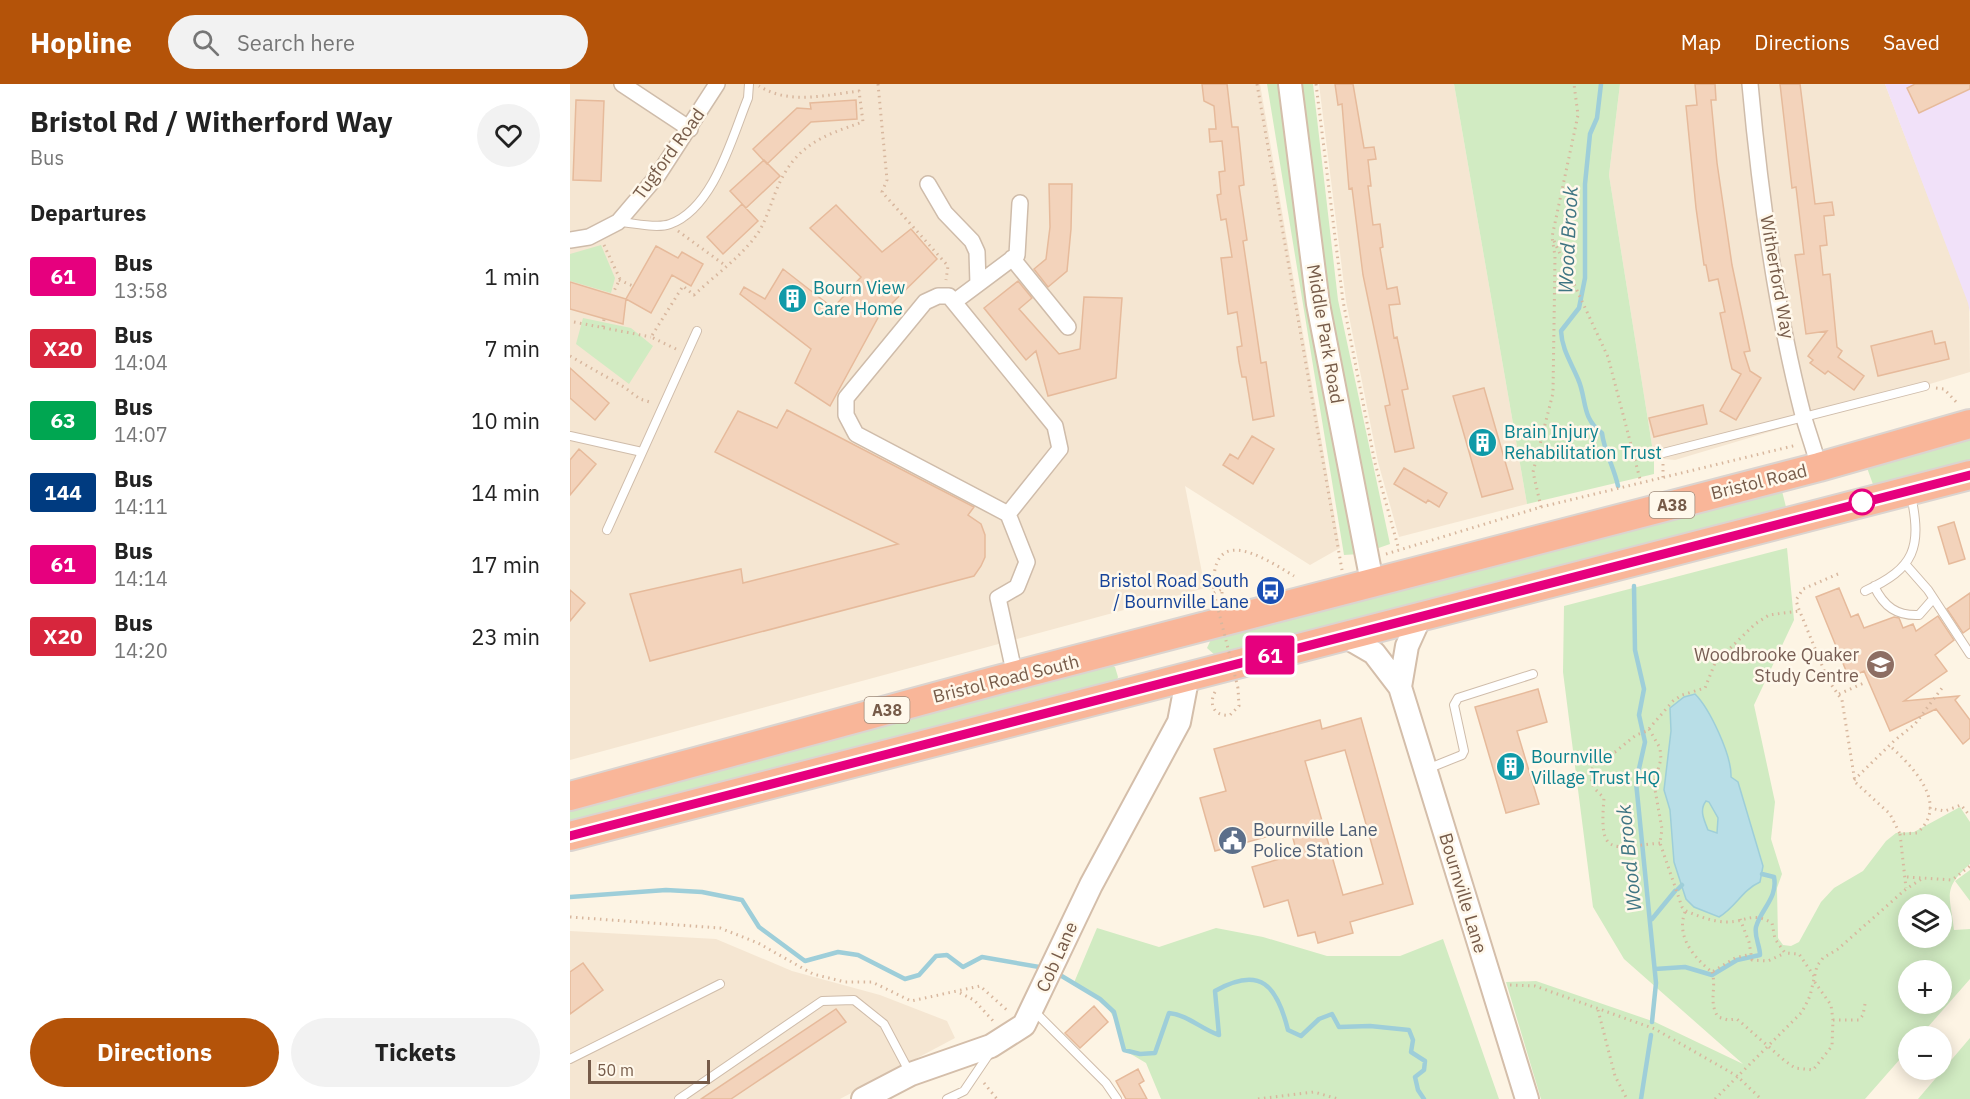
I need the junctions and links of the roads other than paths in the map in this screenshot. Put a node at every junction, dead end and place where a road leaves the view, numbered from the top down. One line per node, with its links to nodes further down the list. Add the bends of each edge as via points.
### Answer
1 (622, 84): 6 (street)
2 (717, 84): 6 (street, Tugford Road)
3 (749, 84): 9 (lane, Tugford Road, via 748,98 712,185 688,213 669,225)
4 (1290, 84): 31 (street, Middle Park Road, via 1318,304)
5 (1750, 84): 17 (street, Witherford Way, via 1757,162 1779,303)
6 (690, 129): 9 (street, Tugford Road)
7 (928, 183): 12 (street, via 945,213 972,241 977,252)
8 (1020, 203): 11 (street, via 1017,255)
9 (618, 222): 10 (street, Tugford Road)
10 (570, 240)
11 (1012, 258): 12 (street); 14 (street)
12 (978, 284): 13 (street)
13 (947, 299): 27 (street, via 1055,426 1060,449); 27 (street, via 925,302 846,398 846,415 856,434)
14 (1068, 327)
15 (697, 331): 20 (lane)
16 (1925, 386): 17 (lane)
17 (1804, 416): 21 (lane); 23 (street, Witherford Way)
18 (1967, 417): 22 (highway, Bristol Road / A38)
19 (570, 436): 20 (lane)
20 (642, 452): 29 (lane)
21 (1663, 453)
22 (1852, 458): 23 (highway, Bristol Road / A38); 26 (highway)
23 (1806, 463): 28 (highway); 31 (highway, Bristol Road / A38)
24 (1970, 475): 25 (highway, A38)
25 (1910, 490): 26 (highway, A38); 30 (lane, via 1916,534)
26 (1863, 502): 28 (highway, A38)
27 (1008, 514): 43 (street, via 1027,562 1017,587 998,598)
28 (1816, 514): 35 (highway, A38)
29 (607, 530)
30 (1906, 565): 32 (lane); 34 (lane)
31 (1372, 582): 36 (highway, Bristol Road South / A38)
32 (1874, 586): 33 (lane); 34 (lane, via 1887,606 1902,616 1919,615)
33 (1865, 591)
34 (1933, 599): 40 (lane)
35 (1411, 617): 37 (highway, A38); 46 (street, Bournville Lane)
36 (1204, 627): 38 (highway, Bristol Road South / A38); 44 (highway, via 1199,651)
37 (1343, 635): 44 (highway, A38); 46 (street, Bournville Lane, via 1374,653)
38 (1161, 639): 39 (highway, Bristol Road South / A38); 42 (highway, via 1186,653); 45 (highway, via 1146,663)
39 (1112, 652): 43 (highway, Bristol Road South / A38); 47 (highway, via 1128,668)
40 (1970, 654)
41 (1533, 674): 49 (lane, via 1458,698 1454,705 1464,751)
42 (1188, 675): 44 (highway, A38); 45 (highway, A38); 48 (street, Cob Lane)
43 (1015, 676): 50 (highway, Bristol Road South / A38)
44 (1223, 681)
45 (1156, 684): 47 (highway, A38); 48 (street)
46 (1400, 687): 49 (street, Bournville Lane)
47 (1125, 691): 51 (highway, A38)
48 (1174, 731): 53 (street, Cob Lane, via 1065,936 1047,978)
49 (1425, 769): 60 (street, Bournville Lane)
50 (570, 795)
51 (570, 836)
52 (720, 984): 54 (lane)
53 (1014, 1029): 55 (street); 58 (lane, via 964,1091); 59 (lane, via 1106,1083)
54 (570, 1059)
55 (911, 1074): 56 (lane, via 884,1023 854,1000 822,1001); 57 (street)
56 (679, 1099)
57 (863, 1099)
58 (947, 1099)
59 (1117, 1099)
60 (1527, 1099)

